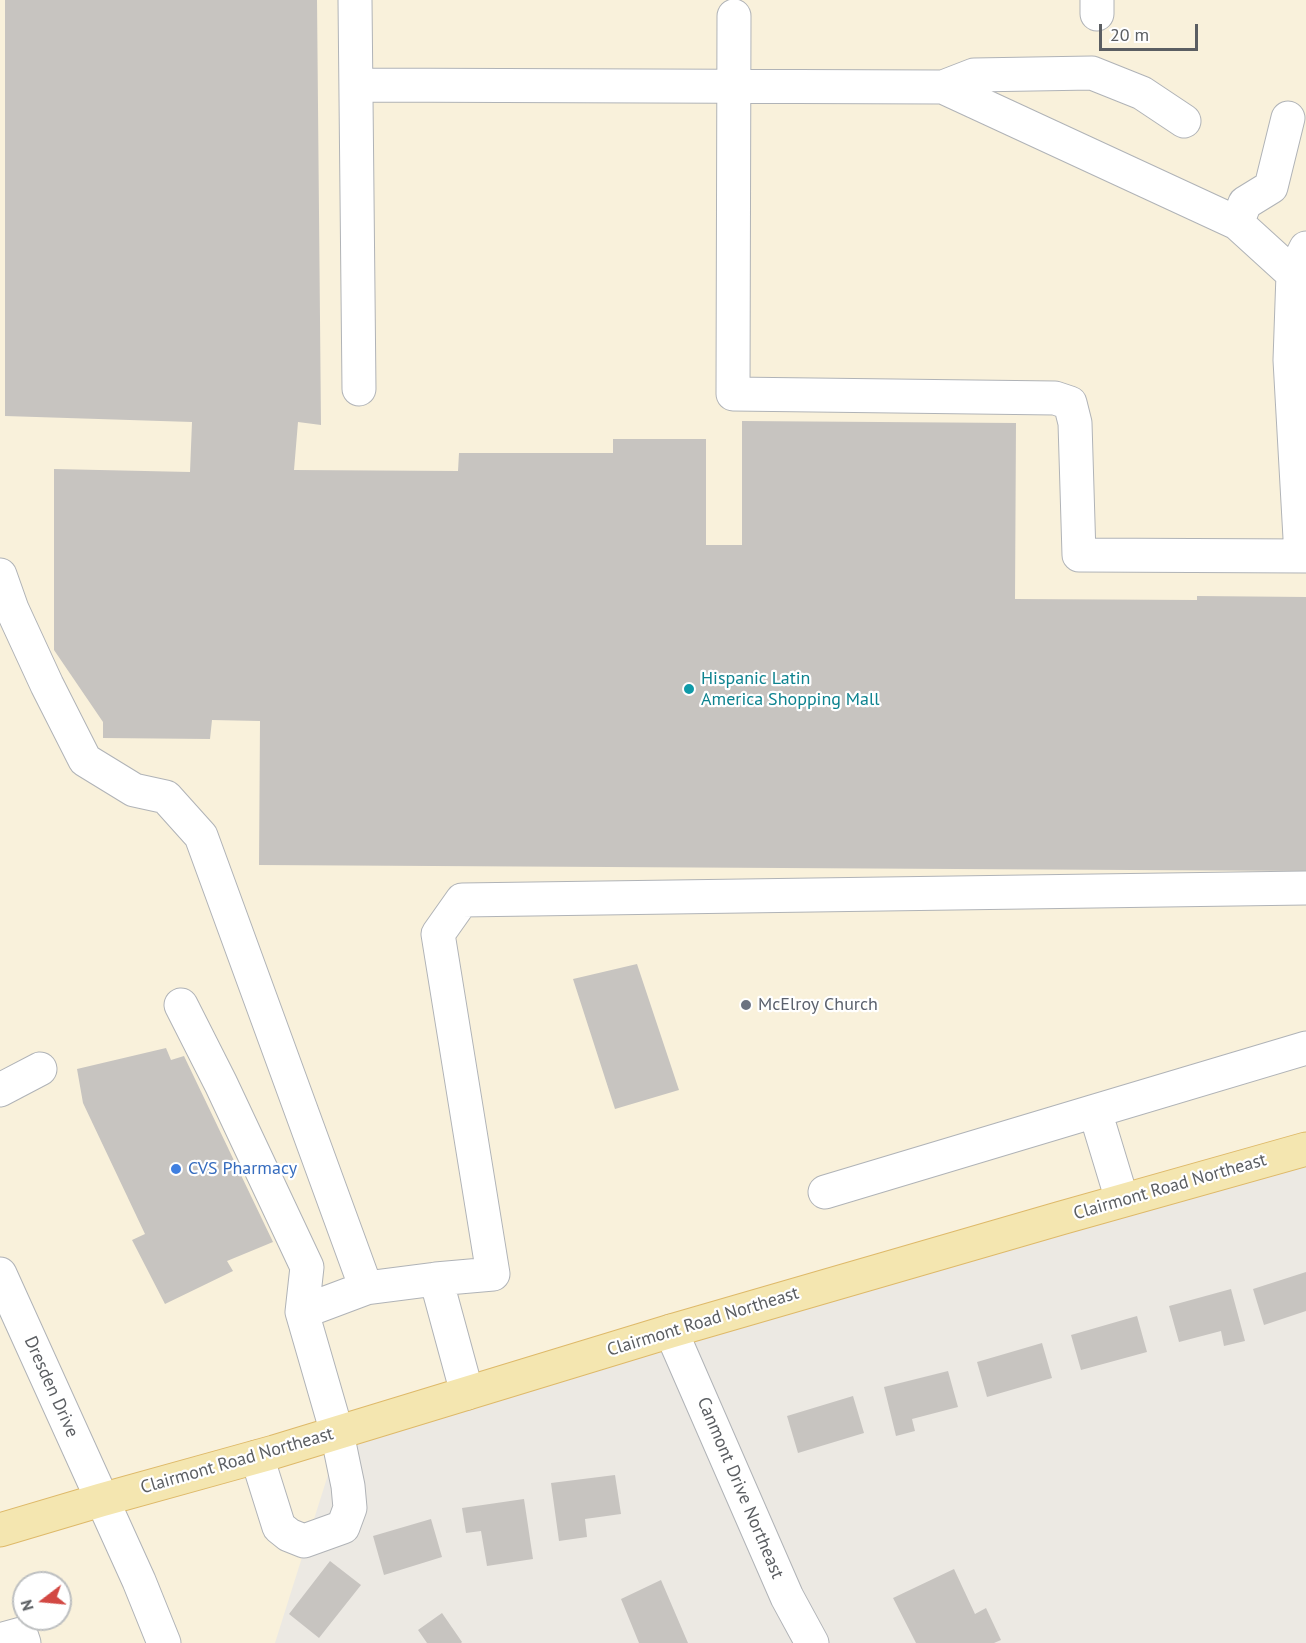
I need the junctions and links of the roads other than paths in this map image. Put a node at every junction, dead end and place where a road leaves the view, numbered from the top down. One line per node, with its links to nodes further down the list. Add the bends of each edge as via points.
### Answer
1 (355, 0): 3 (street)
2 (734, 16): 4 (street)
3 (356, 85): 4 (street); 10 (street)
4 (734, 86): 5 (street); 11 (street, via 733,394 1055,398 1071,403 1075,423 1078,555)
5 (943, 87): 7 (street, via 974,75 1092,73 1142,93); 8 (street)
6 (1288, 118): 8 (street, via 1271,187 1245,203)
7 (1184, 121)
8 (1238, 223): 9 (street)
9 (1302, 268): 11 (street, via 1290,360)
10 (359, 389)
11 (1304, 556)
12 (0, 575): 24 (street, via 17,620 85,760 134,790 166,797 201,836)
13 (1306, 888): 23 (street, via 462,900 438,934 493,1274)
14 (181, 1005): 25 (street, via 307,1267)
15 (1306, 1048): 18 (street)
16 (40, 1070): 17 (street)
17 (0, 1090)
18 (1095, 1111): 20 (street); 21 (street)
19 (1306, 1149): 21 (main road, Clairmont Road Northeast)
20 (825, 1192)
21 (1122, 1200): 26 (main road, Clairmont Road Northeast)
22 (0, 1276): 30 (street, Dresden Drive)
23 (436, 1279): 24 (street); 27 (street)
24 (366, 1288): 25 (street)
25 (302, 1312): 28 (street)
26 (671, 1330): 27 (main road, Clairmont Road Northeast); 35 (street, Canmont Drive Northeast, via 787,1598)
27 (467, 1393): 28 (main road, Clairmont Road Northeast)
28 (337, 1433): 29 (main road, Clairmont Road Northeast); 29 (street, via 350,1509 344,1527 316,1538 304,1541 279,1527)
29 (257, 1456): 30 (main road, Clairmont Road Northeast)
30 (101, 1500): 31 (main road, Clairmont Road Northeast); 34 (street, Dresden Drive)
31 (0, 1530)
32 (0, 1640): 33 (street, via 21,1634)
33 (24, 1643)
34 (164, 1643)
35 (812, 1643)

